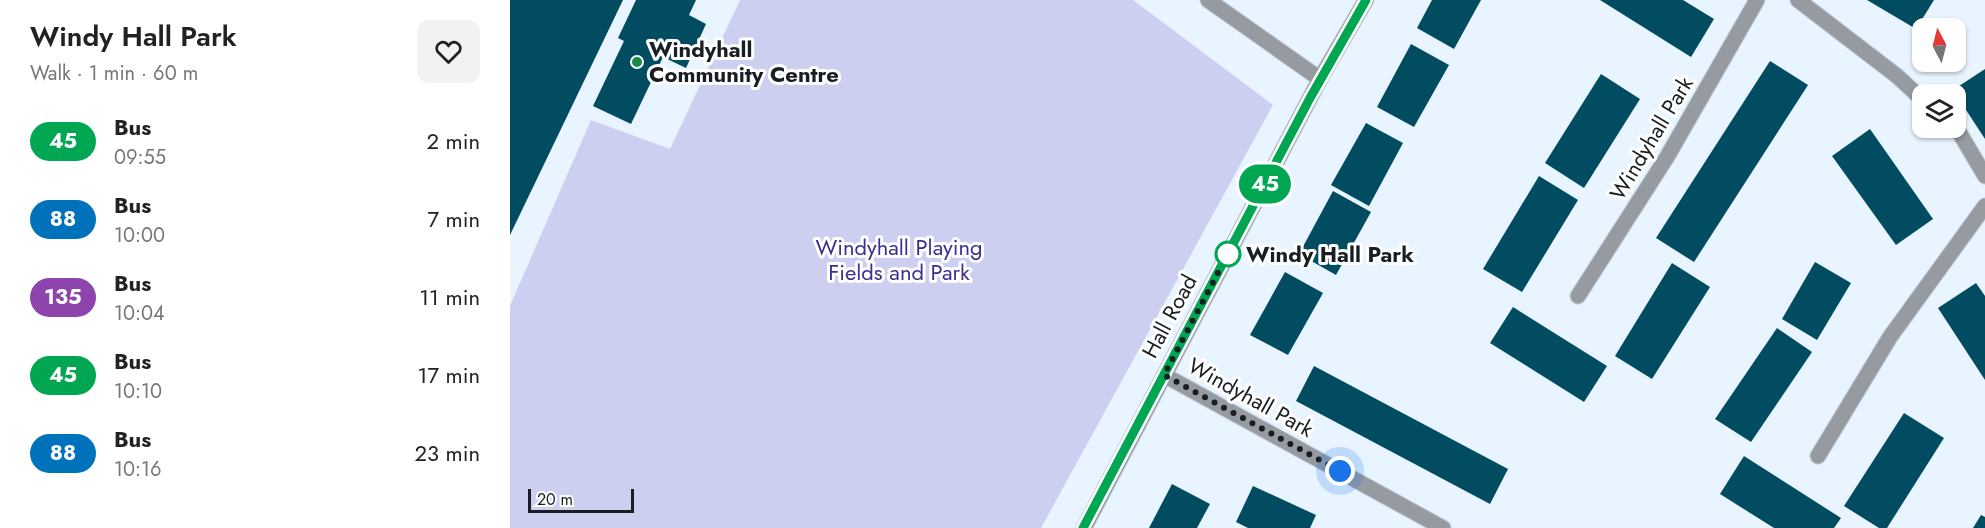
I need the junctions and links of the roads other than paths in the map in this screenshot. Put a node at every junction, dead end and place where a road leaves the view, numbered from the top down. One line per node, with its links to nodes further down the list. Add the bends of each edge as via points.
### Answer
1 (1208, 0): 5 (street)
2 (1366, 0): 5 (street, Hall Road)
3 (1758, 0): 10 (street, Windyhall Park, via 1667,158)
4 (1798, 0): 6 (street)
5 (1320, 79): 11 (street, Hall Road)
6 (1912, 90)
7 (1963, 138): 8 (street)
8 (1985, 176)
9 (1985, 206): 12 (street, via 1890,337)
10 (1578, 296)
11 (1164, 375): 13 (street, Hall Road); 14 (street, Windyhall Park)
12 (1818, 456)
13 (1083, 528)
14 (1443, 528)

